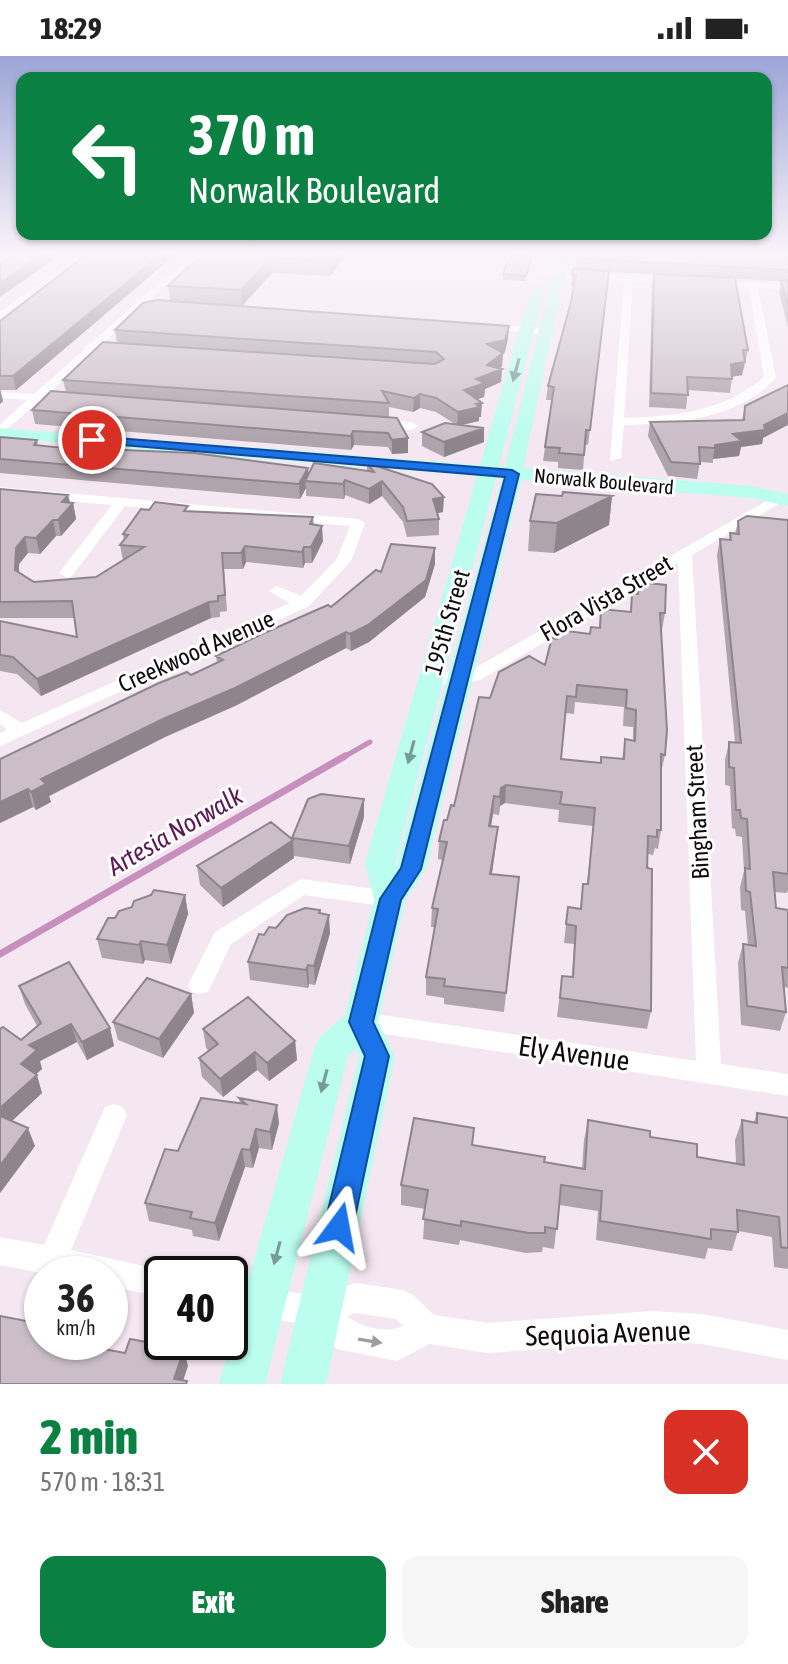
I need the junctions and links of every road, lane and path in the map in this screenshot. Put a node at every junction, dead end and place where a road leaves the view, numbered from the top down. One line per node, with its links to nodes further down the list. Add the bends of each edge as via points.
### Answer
1 (126, 315): 7 (street)
2 (539, 315): 6 (street, 195th Street)
3 (626, 315): 13 (street)
4 (758, 315): 13 (street, via 770,378 755,392 707,414)
5 (468, 326): 6 (street)
6 (536, 331): 18 (street, 195th Street, one-way to 18); 19 (street, 195th Street)
7 (89, 347): 8 (street); 10 (street)
8 (136, 351)
9 (0, 395): 10 (street)
10 (36, 397): 11 (street); 15 (street)
11 (83, 401)
12 (365, 422): 14 (street)
13 (618, 422): 17 (street)
14 (412, 426)
15 (0, 432): 18 (street, Norwalk Boulevard)
16 (0, 443): 18 (street, Norwalk Boulevard)
17 (615, 458)
18 (487, 477): 19 (street, Norwalk Boulevard); 27 (street, 195th Street)
19 (511, 479): 21 (street, Norwalk Boulevard, via 752,503); 27 (street, 195th Street)
20 (0, 491): 22 (street)
21 (782, 500): 23 (street, Flora Vista Street)
22 (122, 501): 24 (street); 26 (street, Creekwood Avenue, via 358,523 344,561)
23 (685, 552): 27 (street, Flora Vista Street, via 474,676); 34 (street, Bingham Street)
24 (67, 573)
25 (277, 591): 26 (street)
26 (303, 603): 29 (street, Creekwood Avenue)
27 (445, 678): 31 (street, 195th Street, via 411,869)
28 (0, 715): 29 (street)
29 (20, 731): 30 (street, Creekwood Avenue)
30 (0, 740)
31 (390, 899): 32 (street, via 301,887 223,938); 33 (street, 195th Street)
32 (200, 985)
33 (361, 1022): 34 (street, Ely Avenue); 40 (street, one-way to 40, via 332,1049); 42 (street, via 377,1056)
34 (709, 1073): 35 (street, Ely Avenue)
35 (788, 1085)
36 (114, 1115): 39 (street)
37 (0, 1251): 38 (street)
38 (26, 1256)
39 (54, 1256)
40 (248, 1296)
41 (248, 1299): 42 (street)
42 (320, 1312): 43 (street, via 355,1298 403,1305); 43 (street, one-way to 43, via 348,1338 397,1346); 47 (street)
43 (427, 1329): 44 (street, Sequoia Avenue, via 488,1338 652,1326)
44 (788, 1345)
45 (243, 1360): 46 (street)
46 (242, 1384)
47 (303, 1384)

